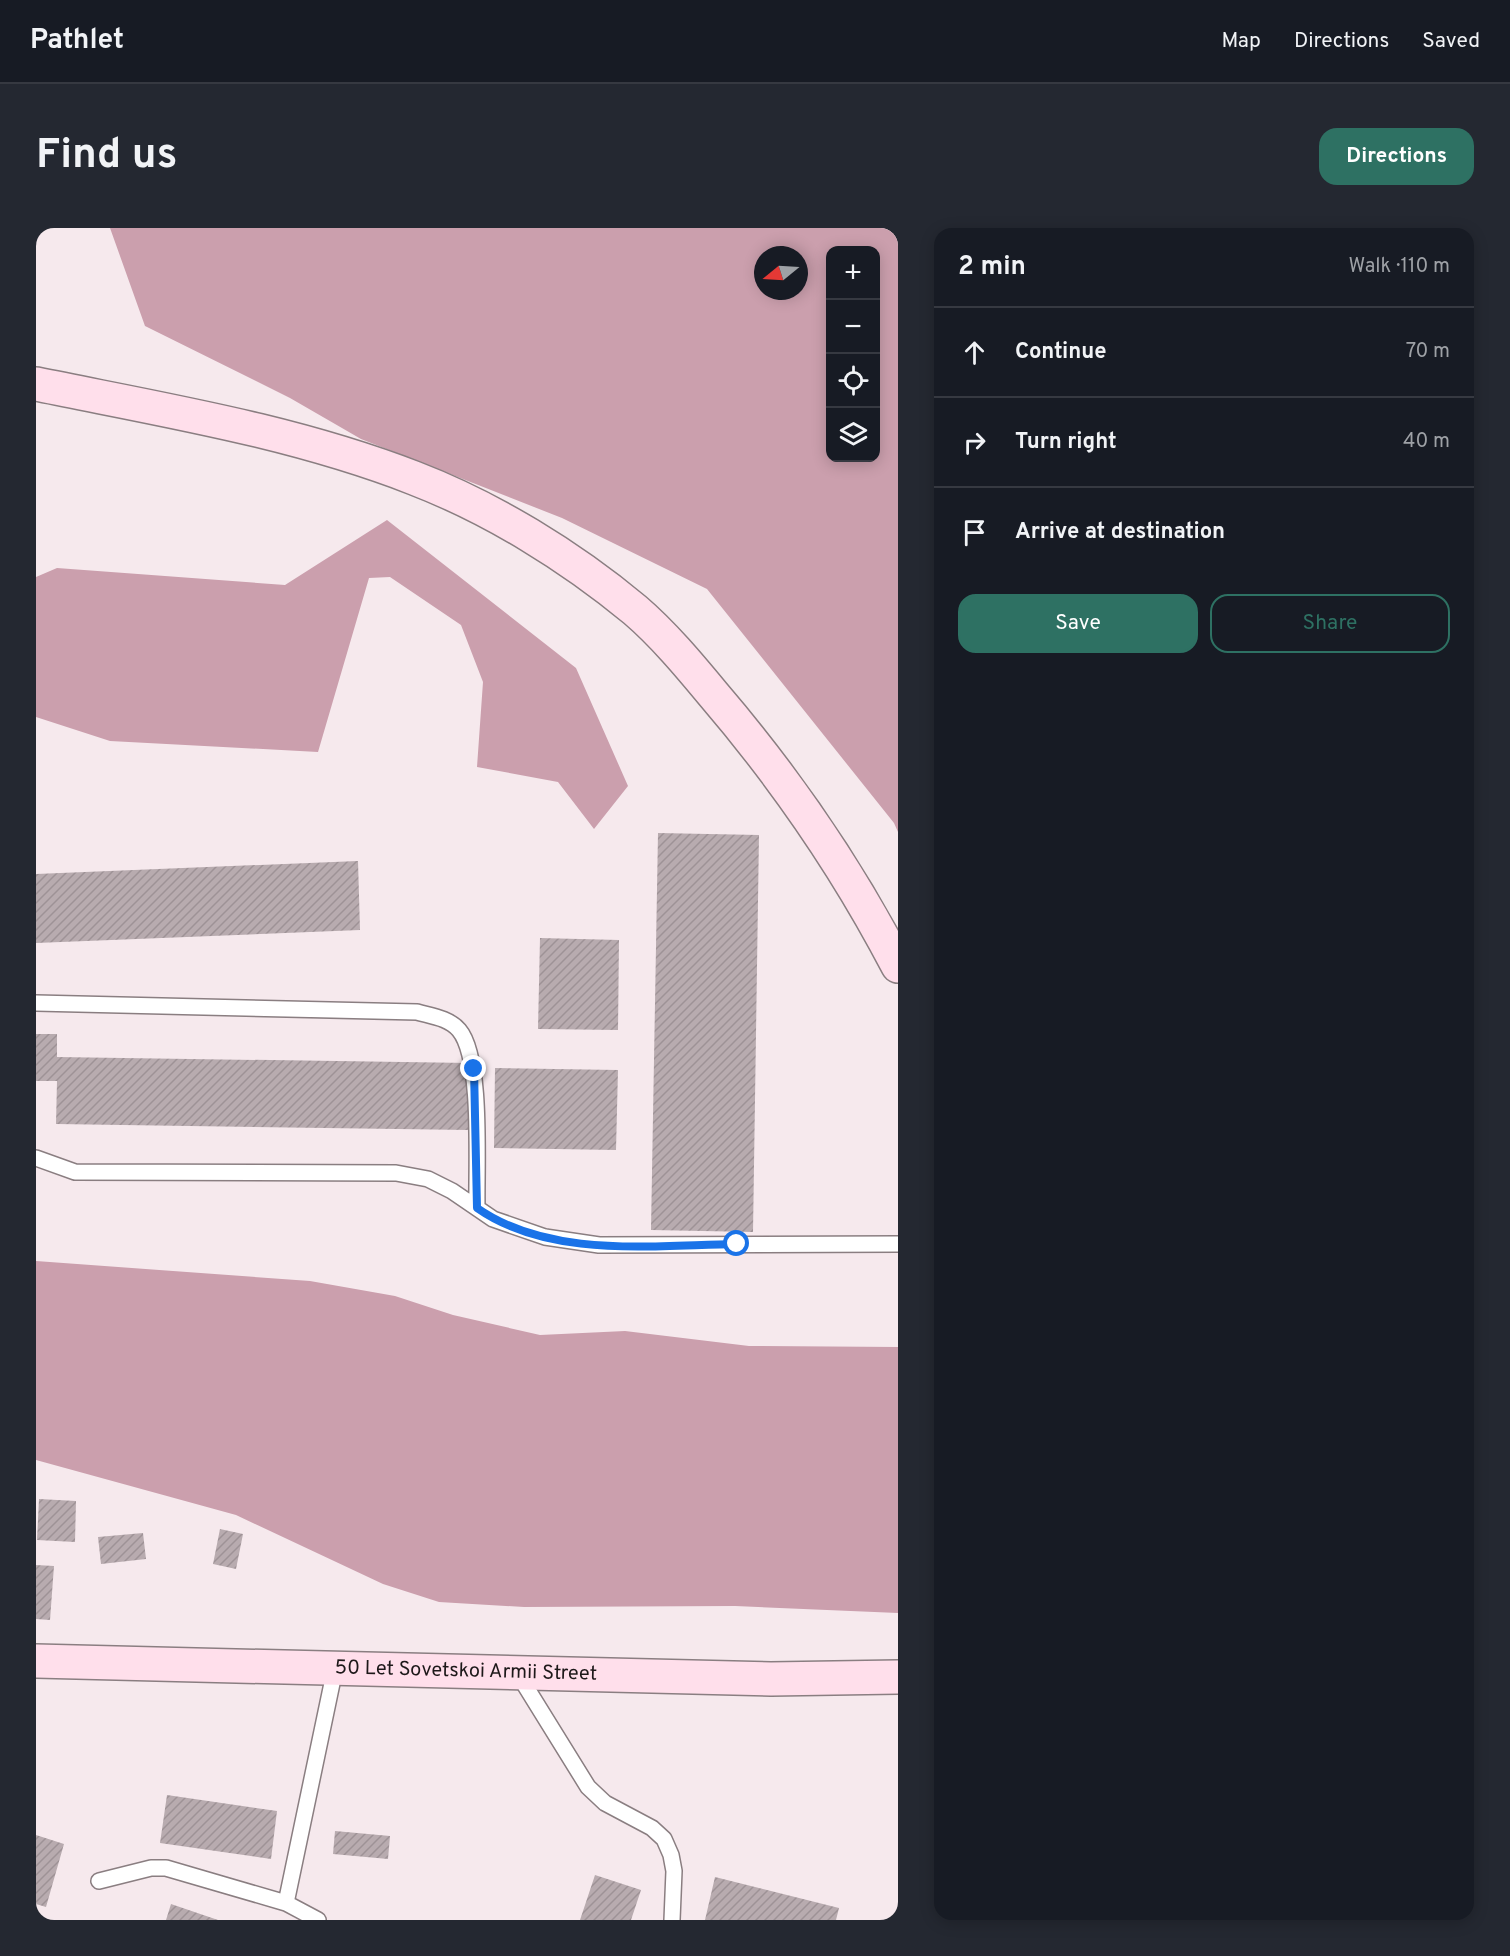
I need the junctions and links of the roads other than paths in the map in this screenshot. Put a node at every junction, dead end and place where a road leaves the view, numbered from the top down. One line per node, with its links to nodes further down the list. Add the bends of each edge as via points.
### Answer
1 (36, 384): 2 (street, via 235,426 323,448 405,475 489,512 572,564 636,611 747,734 816,827 871,914)
2 (898, 966)
3 (36, 1003): 5 (lane, via 417,1012 444,1019 458,1029 467,1043 474,1069)
4 (36, 1158): 5 (lane, via 75,1172 396,1173 428,1179)
5 (477, 1208): 6 (lane, via 493,1219 545,1237 599,1245)
6 (898, 1244)
7 (36, 1661): 8 (street, 50 Let Sovetskoi Armii Street)
8 (335, 1669): 9 (street, 50 Let Sovetskoi Armii Street); 12 (lane)
9 (518, 1674): 10 (street, 50 Let Sovetskoi Armii Street); 14 (lane, via 588,1787 605,1803 652,1828 664,1839 674,1871)
10 (898, 1677)
11 (99, 1881): 12 (lane, via 166,1868)
12 (286, 1903): 13 (lane)
13 (318, 1920)
14 (672, 1920)

